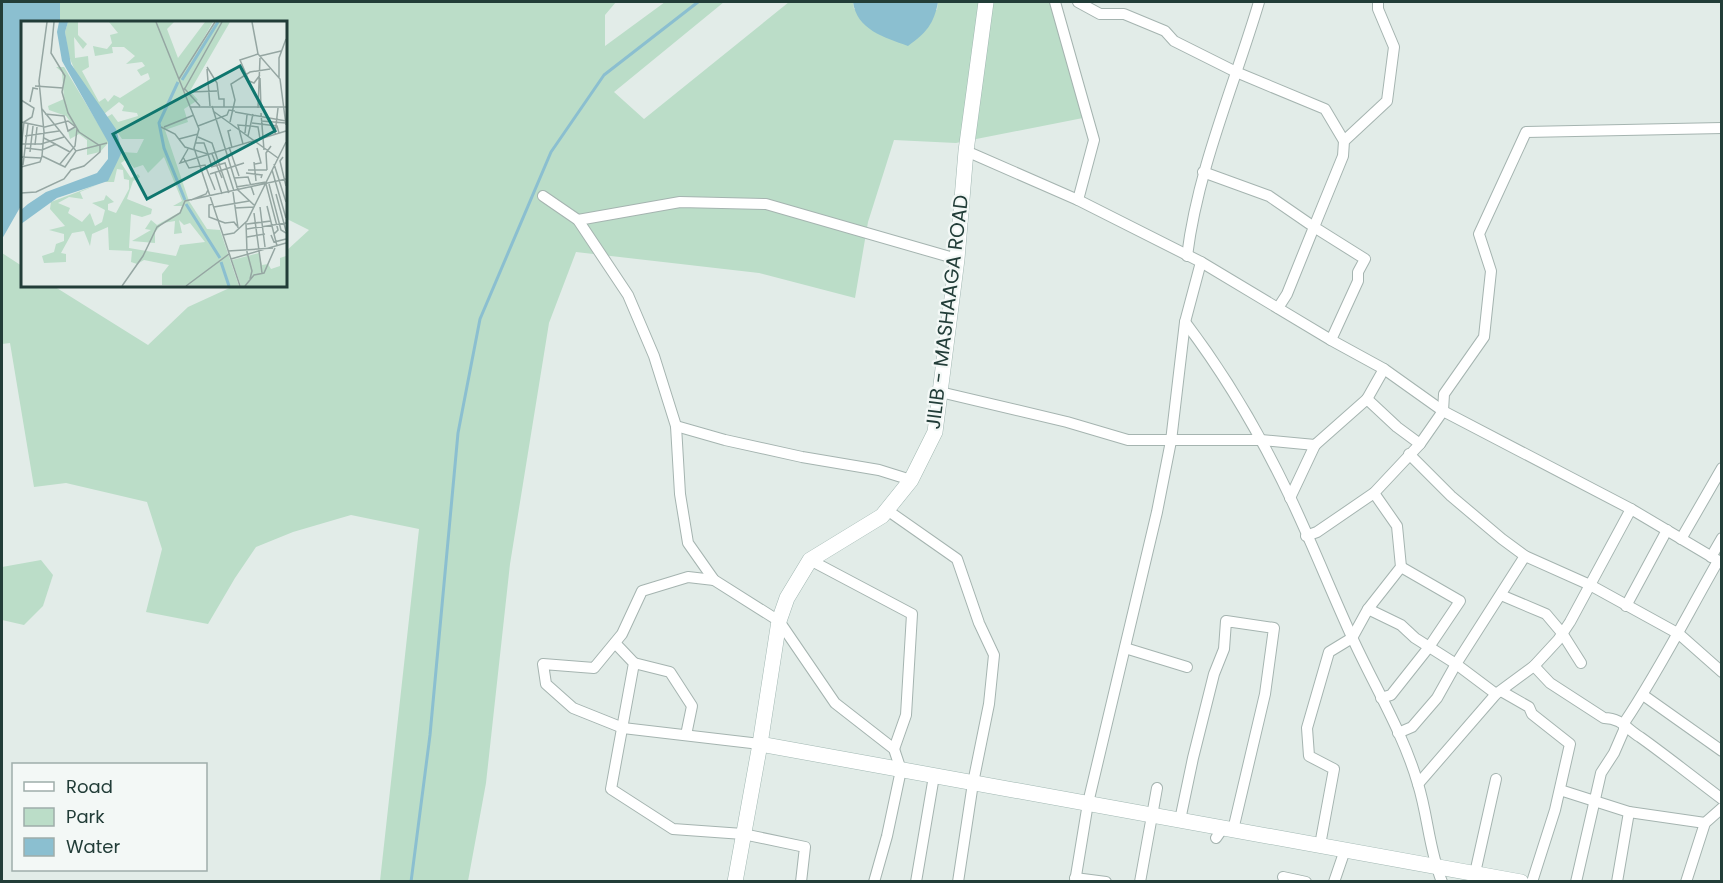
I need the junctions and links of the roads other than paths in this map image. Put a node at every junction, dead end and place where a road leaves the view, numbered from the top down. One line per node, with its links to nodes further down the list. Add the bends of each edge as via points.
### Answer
1 (986, 2): 9 (main road, JILIB - MASHAAGA ROAD)
2 (1055, 2): 12 (street, via 1094,140)
3 (1078, 2): 6 (street, via 1100,14 1124,14 1165,31 1174,41)
4 (1258, 2): 6 (street)
5 (1378, 2): 8 (street, via 1394,47 1387,101)
6 (1236, 72): 8 (street, via 1324,109); 10 (street)
7 (1722, 128): 24 (street, via 1526,132 1479,234 1491,271 1484,337 1444,394)
8 (1344, 141): 14 (street, via 1343,156)
9 (966, 152): 12 (street); 16 (main road, JILIB - MASHAAGA ROAD)
10 (1203, 172): 14 (street, via 1269,196); 15 (street)
11 (543, 196): 13 (street)
12 (1078, 200): 15 (street)
13 (578, 220): 16 (street, via 680,202 766,204); 25 (street, via 628,296 654,356)
14 (1314, 227): 18 (street); 20 (street, via 1365,259)
15 (1187, 256): 17 (street)
16 (957, 259): 22 (main road, JILIB - MASHAAGA ROAD)
17 (1201, 262): 18 (street); 19 (street)
18 (1278, 308): 20 (street)
19 (1185, 322): 26 (street, via 1213,359); 27 (street)
20 (1331, 340): 21 (street)
21 (1384, 369): 23 (street); 24 (street)
22 (940, 392): 27 (street, via 1128,440); 32 (main road, JILIB - MASHAAGA ROAD, via 935,432)
23 (1367, 399): 28 (street); 29 (street)
24 (1443, 411): 28 (street); 35 (street)
25 (676, 426): 32 (street, via 725,441 879,470); 45 (street, via 688,543)
26 (1261, 440): 27 (street); 29 (street); 34 (street)
27 (1171, 441): 56 (street)
28 (1420, 444): 30 (street)
29 (1314, 445): 34 (street)
30 (1409, 454): 33 (street); 41 (street, via 1451,496)
31 (1722, 468): 40 (street)
32 (911, 480): 36 (main road, JILIB - MASHAAGA ROAD)
33 (1374, 493): 38 (street); 44 (street, via 1397,526)
34 (1290, 498): 38 (street)
35 (1631, 509): 37 (street); 46 (street)
36 (887, 510): 42 (main road, JILIB - MASHAAGA ROAD); 76 (street, via 957,559 994,656)
37 (1667, 530): 40 (street); 48 (street)
38 (1306, 536): 53 (street)
39 (1722, 538): 43 (street)
40 (1681, 539): 43 (street)
41 (1525, 556): 46 (street); 47 (street)
42 (810, 560): 50 (main road, JILIB - MASHAAGA ROAD, via 786,598); 71 (street, via 912,614 906,715)
43 (1717, 560): 52 (street)
44 (1401, 567): 49 (street); 55 (street, via 1460,601)
45 (714, 580): 50 (street); 54 (street, via 688,577 642,591)
46 (1590, 585): 48 (street); 51 (street)
47 (1501, 595): 51 (street, via 1546,614); 59 (street)
48 (1626, 606): 52 (street)
49 (1368, 609): 53 (street); 55 (street, via 1401,625)
50 (779, 621): 70 (main road, JILIB - MASHAAGA ROAD); 71 (street, via 835,703)
51 (1562, 633): 58 (street); 60 (street)
52 (1679, 634): 62 (street); 64 (street)
53 (1352, 638): 65 (street); 90 (street, via 1329,652 1307,728 1309,756 1334,769)
54 (615, 643): 57 (street); 67 (street, via 594,668 543,664 546,684 573,708)
55 (1429, 647): 59 (street); 65 (street, via 1391,695)
56 (1125, 648): 61 (street); 82 (street)
57 (634, 663): 67 (street); 69 (street, via 670,672 692,706)
58 (1581, 663)
59 (1456, 664): 63 (street); 68 (street, via 1437,698 1412,727)
60 (1534, 666): 63 (street); 66 (street, via 1552,685 1604,718)
61 (1187, 667)
62 (1722, 672)
63 (1498, 692): 77 (street); 79 (street, via 1528,707 1570,744)
64 (1643, 695): 66 (street); 72 (street)
65 (1381, 698): 68 (street)
66 (1624, 723): 80 (street); 81 (street, via 1614,753 1601,773)
67 (623, 728): 69 (street); 89 (street, via 611,789 673,829)
68 (1398, 733): 77 (street)
69 (686, 735): 70 (street)
70 (760, 744): 73 (main road); 89 (main road, JILIB - MASHAAGA ROAD)
71 (894, 748): 73 (street)
72 (1722, 751)
73 (901, 770): 74 (main road); 99 (street)
74 (934, 776): 76 (main road); 100 (street)
75 (1496, 779): 93 (street)
76 (973, 783): 82 (main road); 101 (street)
77 (1418, 784): 92 (street)
78 (1157, 788): 85 (street)
79 (1560, 790): 81 (street); 107 (street)
80 (1722, 799)
81 (1594, 801): 84 (street); 108 (street)
82 (1088, 803): 85 (main road); 95 (street)
83 (1722, 808): 87 (street)
84 (1629, 812): 87 (street); 109 (street)
85 (1152, 815): 86 (main road); 103 (street)
86 (1180, 820): 88 (main road); 88 (street, via 1192,758 1224,649 1226,621 1274,628 1264,694)
87 (1705, 824): 110 (street)
88 (1224, 832): 90 (main road)
89 (743, 834): 97 (main road, JILIB - MASHAAGA ROAD); 98 (street, via 806,847)
90 (1320, 845): 91 (main road)
91 (1345, 850): 92 (main road); 105 (street)
92 (1435, 866): 93 (main road); 106 (street)
93 (1475, 873): 96 (main road)
94 (1283, 877): 104 (street)
95 (1075, 880): 102 (street)
96 (1514, 881)
97 (735, 882)
98 (801, 882)
99 (874, 882)
100 (916, 882)
101 (958, 882)
102 (1106, 882)
103 (1140, 882)
104 (1306, 882)
105 (1334, 882)
106 (1442, 882)
107 (1532, 882)
108 (1576, 882)
109 (1617, 882)
110 (1686, 882)

